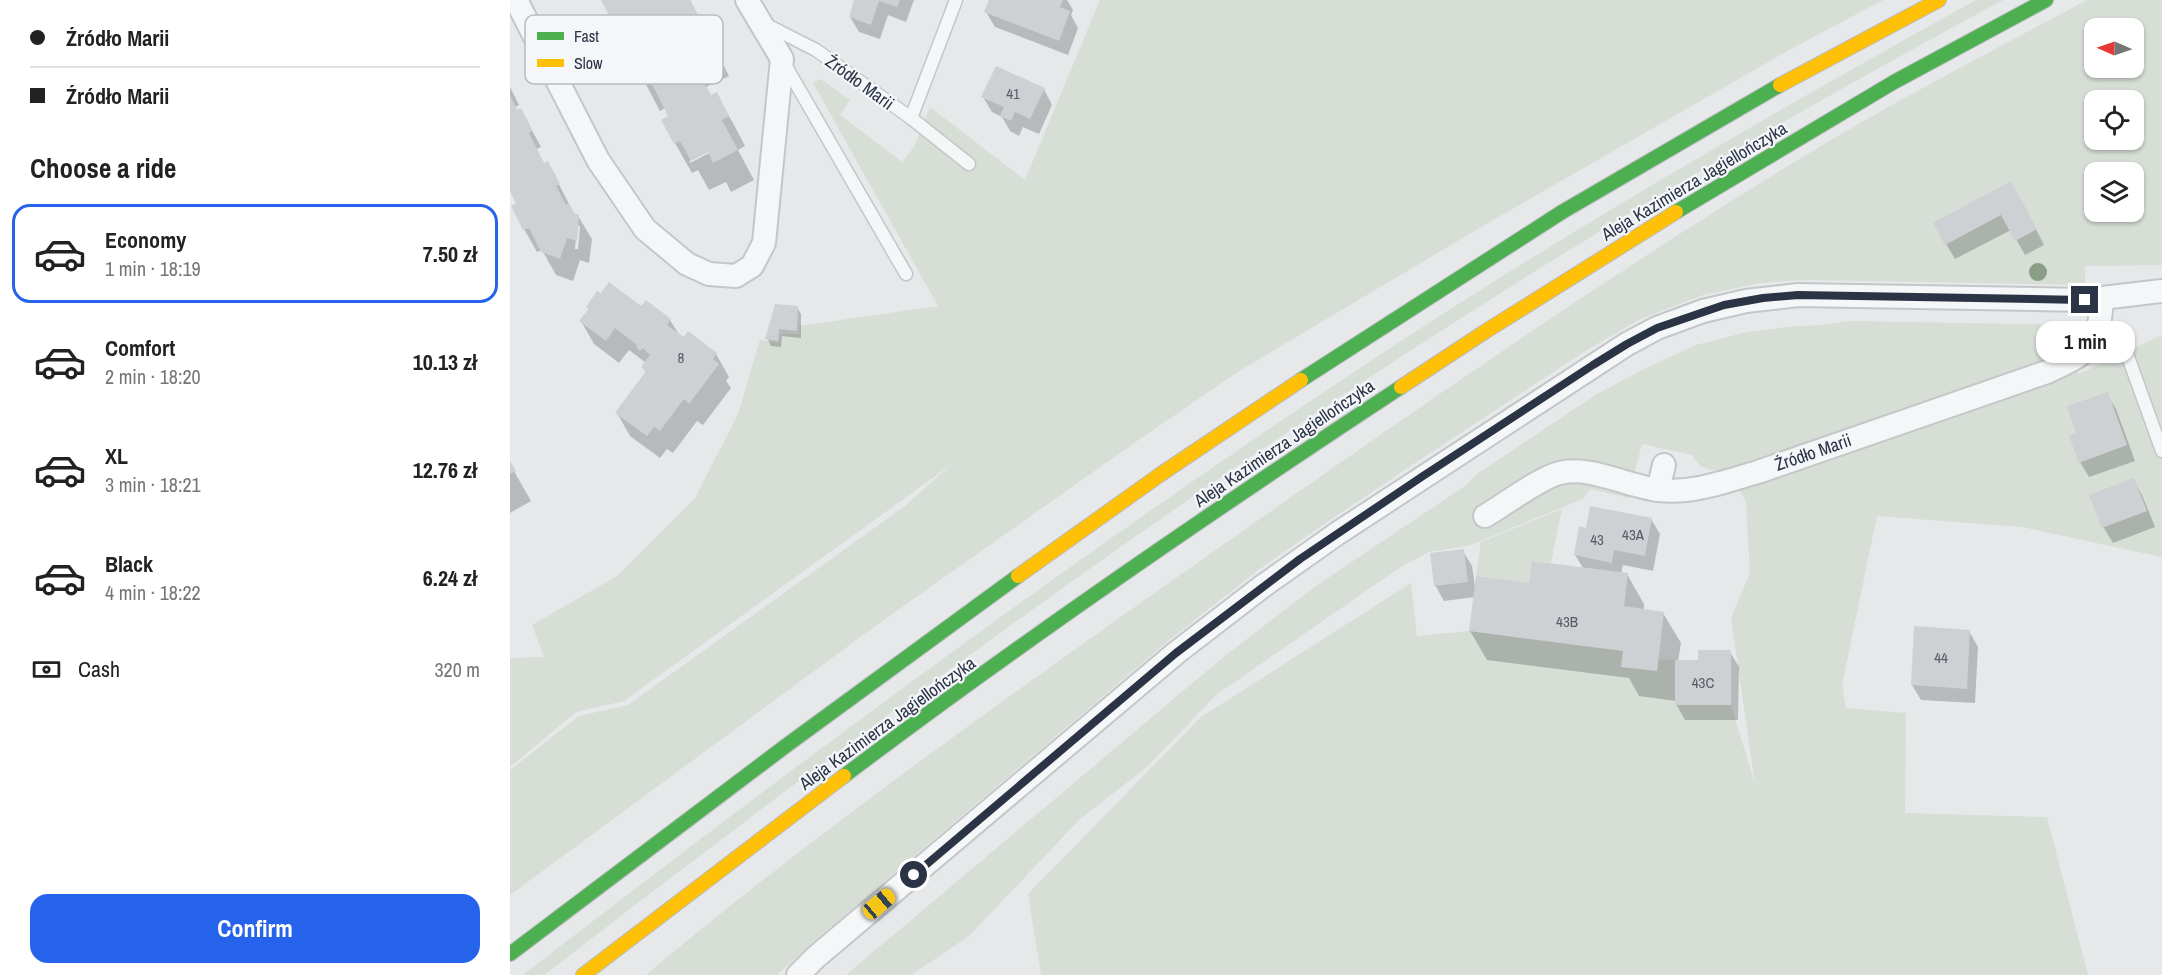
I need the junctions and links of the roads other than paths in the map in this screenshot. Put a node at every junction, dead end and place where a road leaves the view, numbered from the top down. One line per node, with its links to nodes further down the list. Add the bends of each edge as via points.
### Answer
1 (516, 0): 6 (street)
2 (747, 0): 7 (street)
3 (956, 0): 10 (lane, Źródło Marii)
4 (1939, 0): 19 (highway, Aleja Kazimierza Jagiellończyka, via 1630,171 1255,411 884,674)
5 (2046, 0): 20 (highway, Aleja Kazimierza Jagiellończyka, via 1894,82 1730,178 1486,331 1250,487 1122,573 906,729)
6 (525, 18)
7 (760, 22): 8 (street); 10 (lane, Źródło Marii, via 816,50)
8 (782, 59): 9 (street, via 764,243 752,266 736,276 709,274 687,264 645,229 598,160); 12 (lane)
9 (559, 84)
10 (911, 118): 11 (lane)
11 (969, 164)
12 (906, 274)
13 (2162, 291): 14 (street)
14 (2101, 309): 15 (lane, via 2122,340); 17 (street, Źródło Marii, via 2090,347 2079,357 2047,372 1758,472 1691,490); 21 (street, via 1814,295 1724,305 1657,328 1375,507 1254,593 1176,653)
15 (2162, 451)
16 (1664, 465): 17 (street)
17 (1658, 490): 18 (street, Źródło Marii, via 1580,471 1561,472)
18 (1485, 516)
19 (510, 954)
20 (583, 975)
21 (798, 975)

